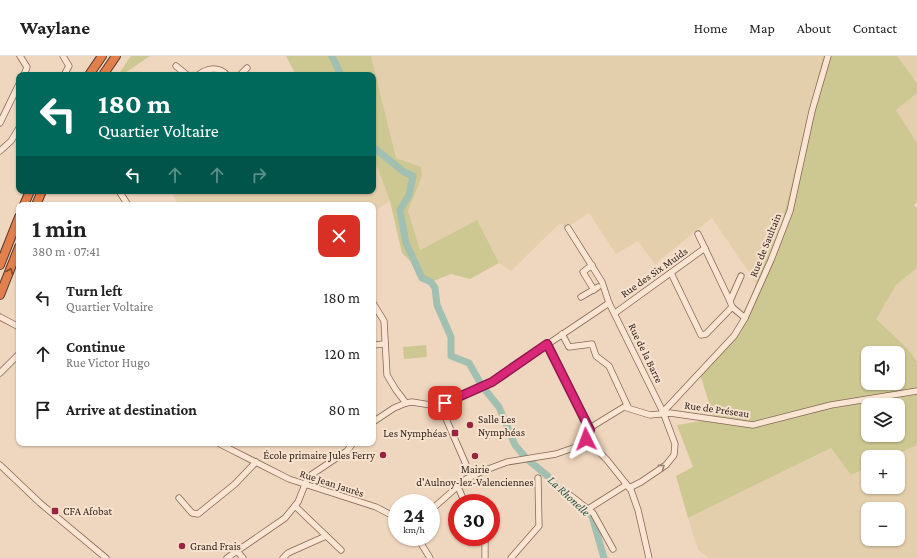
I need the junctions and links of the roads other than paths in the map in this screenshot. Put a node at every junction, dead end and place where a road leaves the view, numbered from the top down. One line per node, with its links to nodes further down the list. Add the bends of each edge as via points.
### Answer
1 (20, 56): 8 (street, via 27,67)
2 (63, 56): 9 (street, via 69,66)
3 (102, 56): 10 (highway)
4 (116, 56): 11 (highway)
5 (828, 56): 36 (street, Rue de Saultain, via 812,111 791,207)
6 (176, 66): 12 (street)
7 (247, 68): 15 (street)
8 (25, 72)
9 (66, 72)
10 (91, 72)
11 (105, 72)
12 (183, 72)
13 (202, 72): 14 (street, via 214,69)
14 (223, 72)
15 (243, 72)
16 (16, 90): 17 (street)
17 (0, 122)
18 (16, 133): 19 (street, via 11,142)
19 (0, 151)
20 (16, 225): 25 (highway)
21 (568, 228): 26 (street, Rue de la Barre)
22 (698, 234): 23 (street)
23 (705, 248): 27 (street, Rue des Six Muids); 32 (street)
24 (16, 255): 29 (highway, one-way to 24)
25 (0, 265)
26 (592, 265): 30 (street, via 583,272 596,288); 31 (street, Rue de la Barre, via 602,282)
27 (671, 273): 32 (street, via 703,336); 34 (street, Rue des Six Muids)
28 (741, 276): 32 (street)
29 (0, 295)
30 (581, 297)
31 (609, 303): 34 (street, Rue de la Barre); 38 (street)
32 (731, 304): 36 (street)
33 (376, 309): 39 (street, via 384,321)
34 (615, 313): 48 (street, Rue de la Barre)
35 (2, 317): 37 (street)
36 (745, 318): 48 (street, Rue de Saultain, via 734,336)
37 (16, 325)
38 (562, 334): 40 (street); 47 (street, via 570,347 594,342 597,358 609,366)
39 (385, 344): 41 (street); 45 (street, via 388,377)
40 (547, 344): 46 (street, via 479,389); 50 (street)
41 (376, 345)
42 (16, 357): 43 (street)
43 (0, 373)
44 (917, 391): 48 (street, Rue de Préseau, via 831,405 752,425)
45 (406, 403): 46 (street); 49 (street)
46 (440, 405): 56 (street)
47 (628, 407): 48 (street, Rue de Préseau, via 650,415); 50 (street)
48 (663, 412): 59 (street, Rue de la Barre, one-way to 48, via 641,482 666,465 674,455 674,442)
49 (376, 420)
50 (590, 430): 51 (street)
51 (586, 439): 56 (street, via 563,452 497,465); 59 (street)
52 (224, 446): 54 (street, Rue Jean Jaurès)
53 (351, 446): 58 (street, via 310,475)
54 (256, 462): 58 (street, Rue Jean Jaurès); 63 (street, via 240,480 198,514 192,513)
55 (0, 465): 75 (street, via 40,503)
56 (471, 476): 60 (street)
57 (538, 478): 74 (street, via 539,526)
58 (305, 485): 65 (street); 67 (street, Rue Jean Jaurès)
59 (628, 486): 66 (street, Rue de la Barre); 81 (street, via 638,510)
60 (458, 487): 62 (street); 64 (street)
61 (562, 489): 66 (street)
62 (461, 494)
63 (179, 498)
64 (440, 502)
65 (295, 506): 68 (street); 73 (street, via 282,520)
66 (588, 509): 71 (street, via 600,524)
67 (388, 514)
68 (326, 536): 72 (street); 78 (street)
69 (423, 546): 79 (street)
70 (485, 546): 80 (street)
71 (612, 549)
72 (342, 550)
73 (237, 551): 76 (street); 77 (street)
74 (511, 557)
75 (106, 558)
76 (227, 558)
77 (243, 558)
78 (282, 558)
79 (430, 558)
80 (485, 558)
81 (649, 558)

